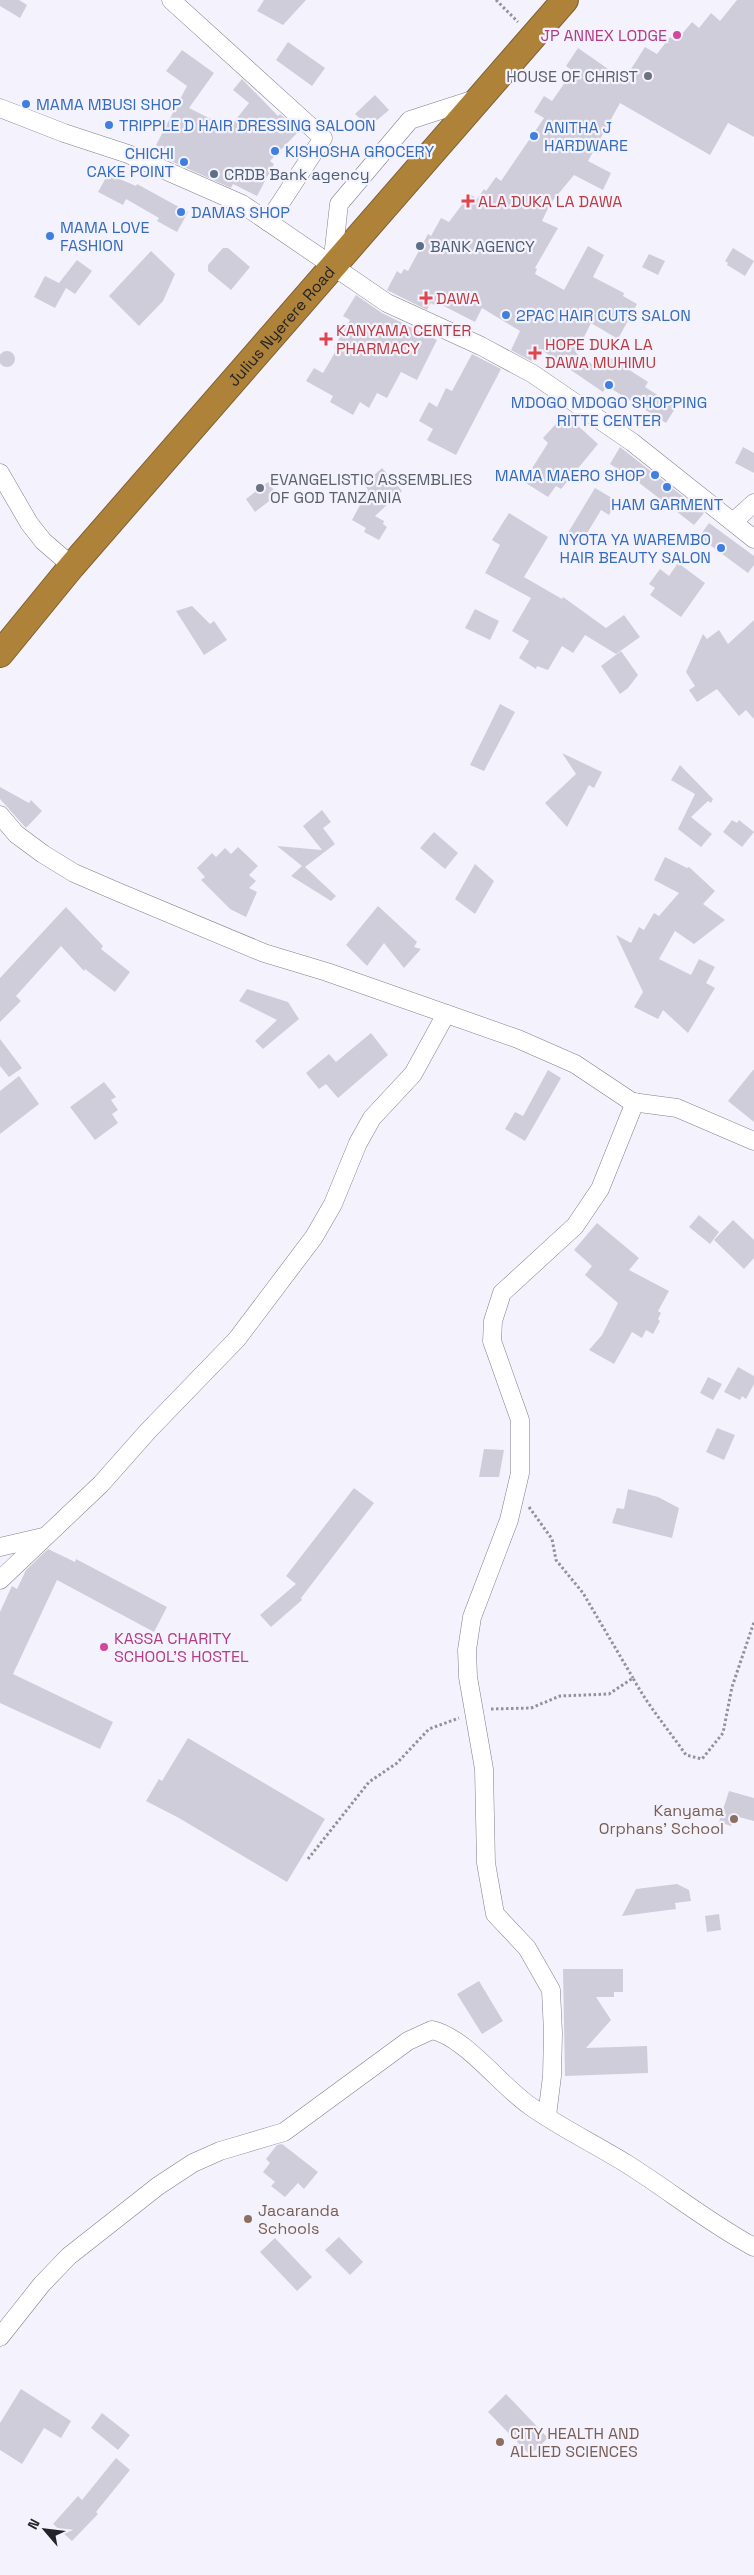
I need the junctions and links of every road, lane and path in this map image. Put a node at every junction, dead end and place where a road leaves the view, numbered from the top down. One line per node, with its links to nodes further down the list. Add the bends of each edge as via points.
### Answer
1 (171, 0): 7 (street, via 323,138)
2 (496, 0): 4 (path)
3 (565, 0): 4 (highway, Julius Nyerere Road)
4 (532, 37): 5 (highway, Julius Nyerere Road)
5 (478, 98): 8 (highway, Julius Nyerere Road); 8 (street, via 410,120 339,204)
6 (0, 108): 7 (street, via 128,154 242,204)
7 (268, 222): 8 (street)
8 (332, 266): 11 (street, via 387,303 533,374 632,442); 13 (highway, Julius Nyerere Road)
9 (0, 473): 13 (street, via 28,523)
10 (754, 503): 11 (street)
11 (733, 522): 12 (street)
12 (754, 539)
13 (72, 566): 14 (highway, Julius Nyerere Road)
14 (0, 654)
15 (0, 815): 16 (street, via 16,834 43,854 92,881 264,953)
16 (446, 1014): 17 (street, via 518,1039 575,1064 623,1098); 20 (street, via 413,1074 372,1118 358,1143 334,1204 314,1236 237,1339 101,1484)
17 (635, 1102): 18 (street, via 677,1108); 19 (street, via 600,1189 575,1226 502,1293 493,1321 492,1341 520,1420 520,1472)
18 (754, 1141)
19 (516, 1489): 24 (path, via 552,1539 556,1560 583,1593); 25 (street, via 509,1520 472,1617 467,1650)
20 (43, 1537): 21 (street); 22 (street)
21 (0, 1547)
22 (0, 1580)
23 (754, 1622): 24 (path, via 732,1687 723,1733 702,1759 686,1755 646,1703)
24 (633, 1678): 25 (path, via 610,1694 560,1696 531,1708)
25 (474, 1712): 26 (path, via 429,1728 397,1763 369,1782); 27 (street, via 484,1770 486,1863 495,1914 527,1948 550,1990 552,2076)
26 (308, 1859)
27 (547, 2116): 28 (street, via 668,2190 727,2233); 29 (street, via 530,2106 447,2035 432,2030 422,2033 284,2132 220,2150 158,2186 69,2256 42,2284)
28 (754, 2247)
29 (0, 2338)

